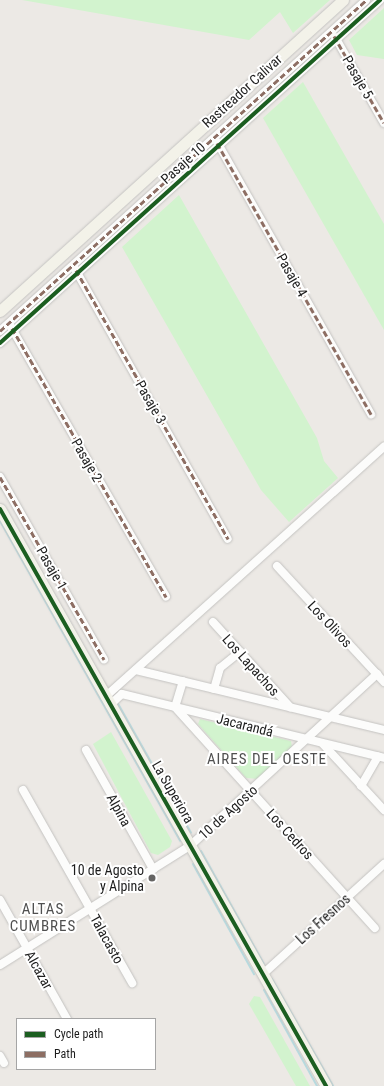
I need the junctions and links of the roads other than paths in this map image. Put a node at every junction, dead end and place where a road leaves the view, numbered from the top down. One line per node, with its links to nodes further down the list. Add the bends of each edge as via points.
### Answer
1 (343, 0): 11 (street, Rastreador Calivar)
2 (366, 0): 4 (street, Pasaje 10)
3 (380, 0): 5 (street, Pasaje 10)
4 (331, 31): 5 (street, Pasaje 5); 7 (street, Pasaje 10)
5 (336, 40): 6 (street, Pasaje 5); 8 (street, Pasaje 10)
6 (384, 123)
7 (213, 136): 8 (street, Pasaje 4); 9 (street, Pasaje 10)
8 (218, 145): 10 (street, Pasaje 10); 16 (street, Pasaje 4)
9 (73, 265): 10 (street, Pasaje 3); 12 (street, Pasaje 10)
10 (78, 274): 14 (street, Pasaje 10); 20 (street, Pasaje 3)
11 (0, 311)
12 (9, 323): 13 (street, Pasaje 10); 14 (street, Pasaje 2)
13 (0, 331)
14 (13, 331): 15 (street, Pasaje 10); 22 (street, Pasaje 2)
15 (0, 343)
16 (371, 414)
17 (384, 447): 26 (street)
18 (0, 477): 25 (street, Pasaje 1)
19 (0, 509): 31 (street, La Superiora)
20 (228, 539)
21 (277, 566): 27 (street, Los Olivos)
22 (166, 597)
23 (213, 622): 24 (street, Los Lapachos)
24 (240, 652): 30 (street, via 220,668); 32 (street, Los Lapachos)
25 (104, 659)
26 (136, 670): 28 (street, Jacarandá); 31 (street)
27 (377, 674): 29 (street, Los Olivos); 34 (street, 10 de Agosto)
28 (183, 681): 30 (street, Jacarandá); 33 (street)
29 (384, 682)
30 (214, 689): 32 (street, Jacarandá)
31 (108, 701): 33 (street, Jacarandá, via 122,694); 44 (street, La Superiora)
32 (290, 707): 34 (street, Jacarandá)
33 (175, 708): 36 (street, Jacarandá); 42 (street, Los Cedros)
34 (331, 717): 35 (street, Jacarandá); 36 (street, 10 de Agosto)
35 (384, 730)
36 (307, 740): 37 (street, Jacarandá); 42 (street, 10 de Agosto)
37 (323, 744): 39 (street, Jacarandá); 40 (street)
38 (86, 750): 46 (street, Alpina)
39 (381, 758): 40 (street)
40 (362, 786): 43 (street)
41 (24, 790): 49 (street, Talacasto)
42 (251, 792): 44 (street, 10 de Agosto); 47 (street, Los Cedros)
43 (384, 810)
44 (191, 846): 46 (street, 10 de Agosto); 53 (street, La Superiora)
45 (384, 864): 47 (street, Los Fresnos)
46 (153, 869): 49 (street, 10 de Agosto)
47 (347, 897): 50 (street, Los Cedros); 53 (street, Los Fresnos)
48 (0, 900): 51 (street, Alcazar)
49 (90, 908): 51 (street, 10 de Agosto); 54 (street, Talacasto)
50 (375, 928)
51 (27, 948): 52 (street, 10 de Agosto); 55 (street, Alcazar)
52 (0, 965)
53 (263, 974): 56 (street, La Superiora)
54 (132, 983)
55 (66, 1018)
56 (326, 1086)

